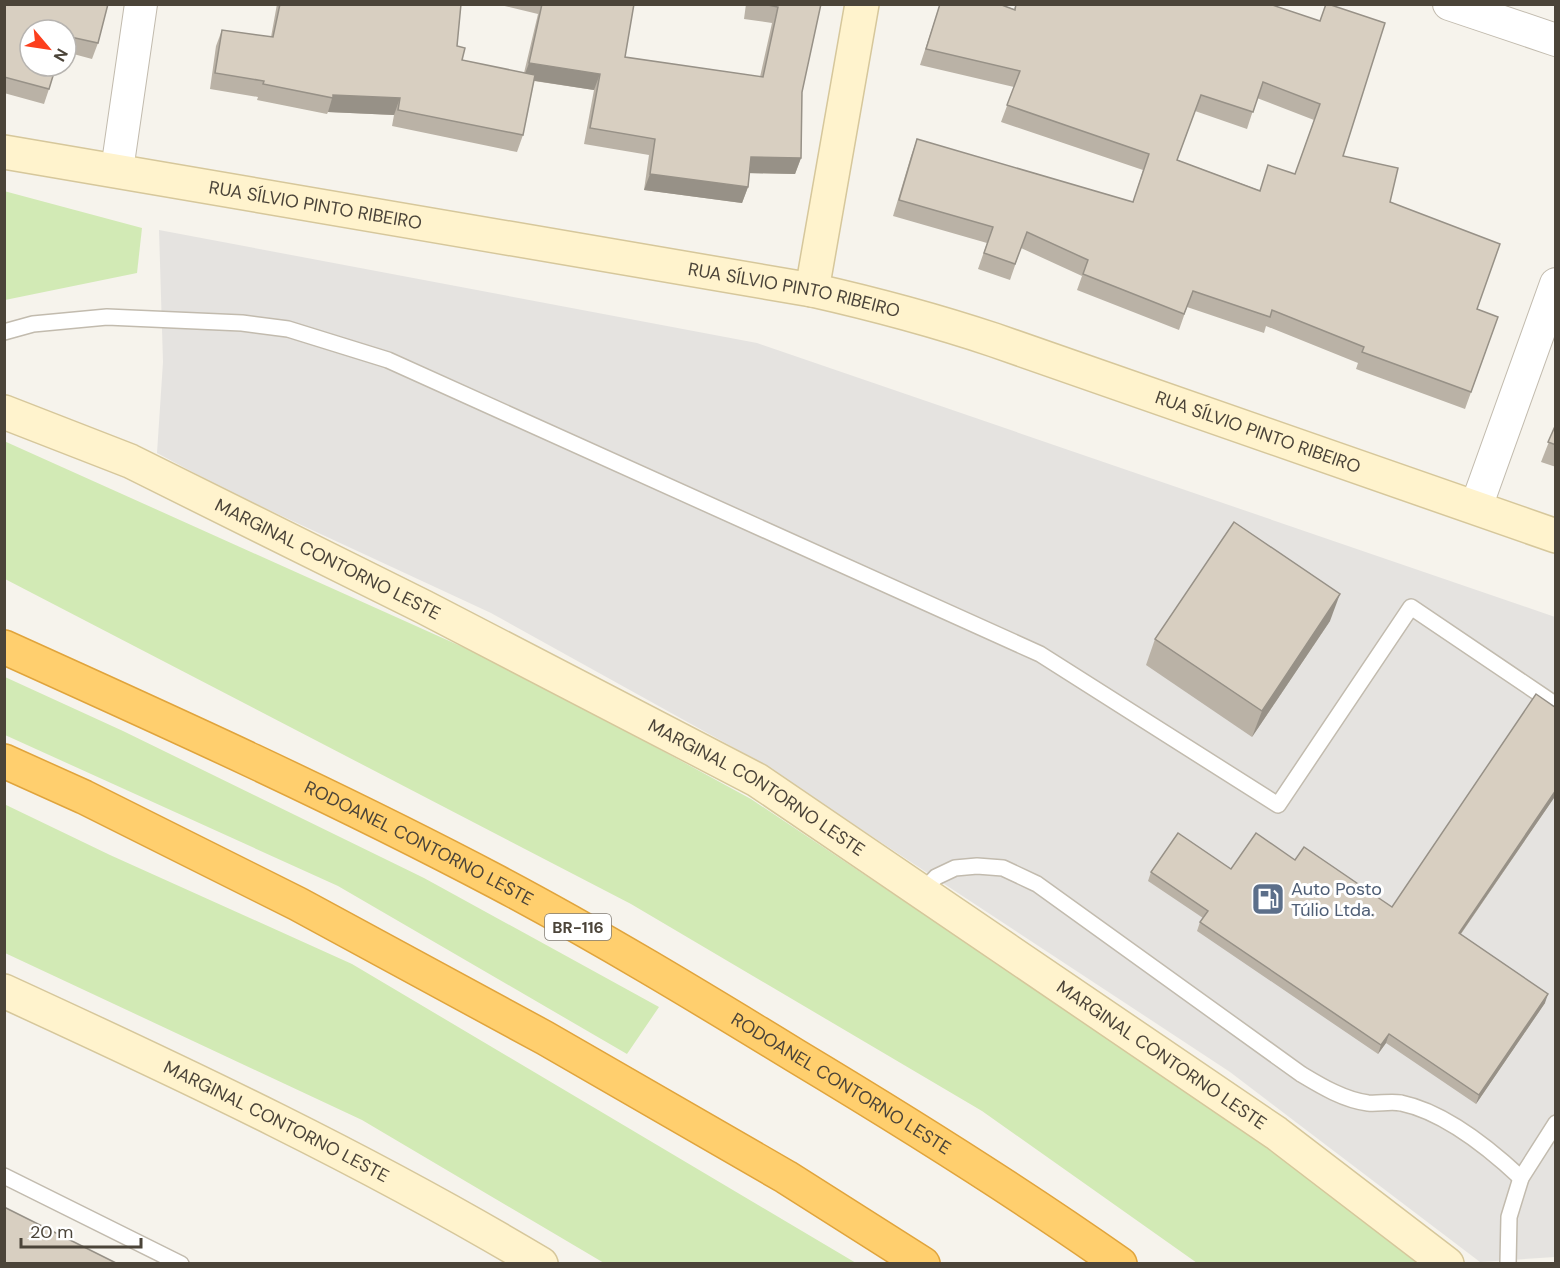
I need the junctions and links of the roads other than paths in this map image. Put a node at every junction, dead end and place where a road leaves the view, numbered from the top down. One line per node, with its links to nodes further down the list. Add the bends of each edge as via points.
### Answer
1 (141, 4): 6 (street)
2 (862, 4): 8 (main road)
3 (1449, 4): 4 (street)
4 (1556, 40)
5 (4, 152): 6 (main road, RUA SÍLVIO PINTO RIBEIRO)
6 (117, 170): 8 (main road, RUA SÍLVIO PINTO RIBEIRO)
7 (1556, 284): 11 (street)
8 (812, 290): 11 (main road, RUA SÍLVIO PINTO RIBEIRO, via 937,321)
9 (4, 332): 14 (lane, via 33,324 107,317 242,323 288,329 388,360 1040,654 1278,805 1412,608)
10 (4, 412): 16 (main road, MARGINAL CONTORNO LESTE, via 130,461 683,741 757,780)
11 (1476, 507): 12 (main road, RUA SÍLVIO PINTO RIBEIRO)
12 (1556, 536)
13 (4, 647): 24 (highway, RODOANEL CONTORNO LESTE / BR-116, via 160,717 497,882 693,992 867,1098)
14 (1556, 705)
15 (4, 761): 23 (highway, via 298,904 535,1033 786,1177)
16 (922, 892): 20 (lane, via 936,877 955,868 1004,868 1037,884 1322,1087 1369,1103 1402,1103 1428,1113 1469,1134); 25 (main road, MARGINAL CONTORNO LESTE, via 1276,1133)
17 (4, 991): 22 (main road, MARGINAL CONTORNO LESTE, via 358,1161)
18 (1556, 1123): 20 (lane)
19 (4, 1176): 21 (lane)
20 (1521, 1178): 26 (lane, via 1509,1218)
21 (181, 1263)
22 (542, 1263)
23 (923, 1263)
24 (1120, 1263)
25 (1447, 1263)
26 (1508, 1263)

